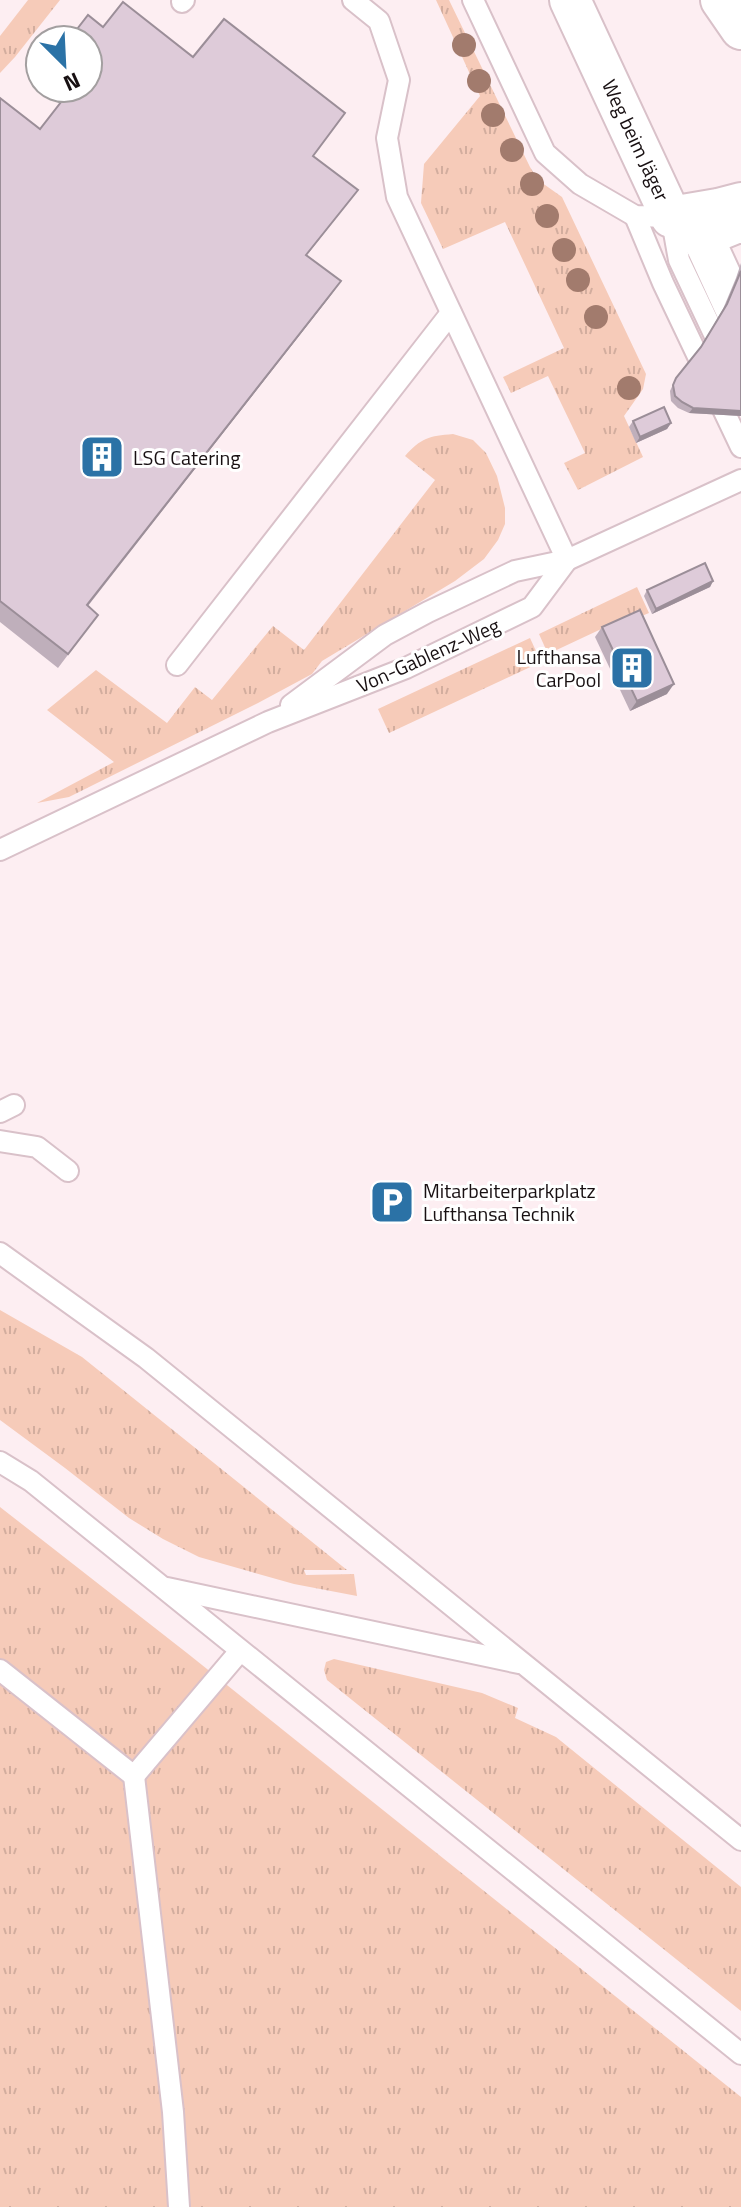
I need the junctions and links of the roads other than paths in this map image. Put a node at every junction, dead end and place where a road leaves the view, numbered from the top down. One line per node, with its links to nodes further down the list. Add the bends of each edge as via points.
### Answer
1 (353, 0): 10 (lane, via 379,21 399,80 387,138 397,197)
2 (473, 0): 7 (lane, via 545,153 580,184)
3 (570, 0): 7 (street, Weg beim Jäger)
4 (721, 0): 5 (street)
5 (741, 29)
6 (741, 203): 7 (street, Weg beim Jäger)
7 (653, 216): 9 (lane); 9 (lane); 12 (lane, via 700,252); 13 (lane)
8 (741, 223): 11 (street, via 709,234 705,242)
9 (658, 271): 14 (lane)
10 (451, 313): 16 (lane); 17 (lane)
11 (741, 320)
12 (741, 337)
13 (741, 391)
14 (741, 447)
15 (741, 480): 16 (lane, Von-Gablenz-Weg)
16 (567, 560): 18 (lane, Von-Gablenz-Weg, via 515,571 385,635); 18 (lane, Von-Gablenz-Weg, via 532,607 406,668)
17 (177, 665)
18 (268, 722): 19 (lane, Von-Gablenz-Weg)
19 (0, 850)
20 (0, 1141): 21 (lane, via 37,1147)
21 (68, 1171)
22 (0, 1253): 26 (lane, via 146,1358)
23 (0, 1462): 24 (lane)
24 (163, 1588): 25 (lane); 26 (lane)
25 (240, 1651): 28 (lane); 30 (lane)
26 (523, 1663): 29 (lane)
27 (0, 1670): 28 (lane)
28 (134, 1776): 31 (lane)
29 (741, 1840)
30 (741, 2054)
31 (179, 2207)

